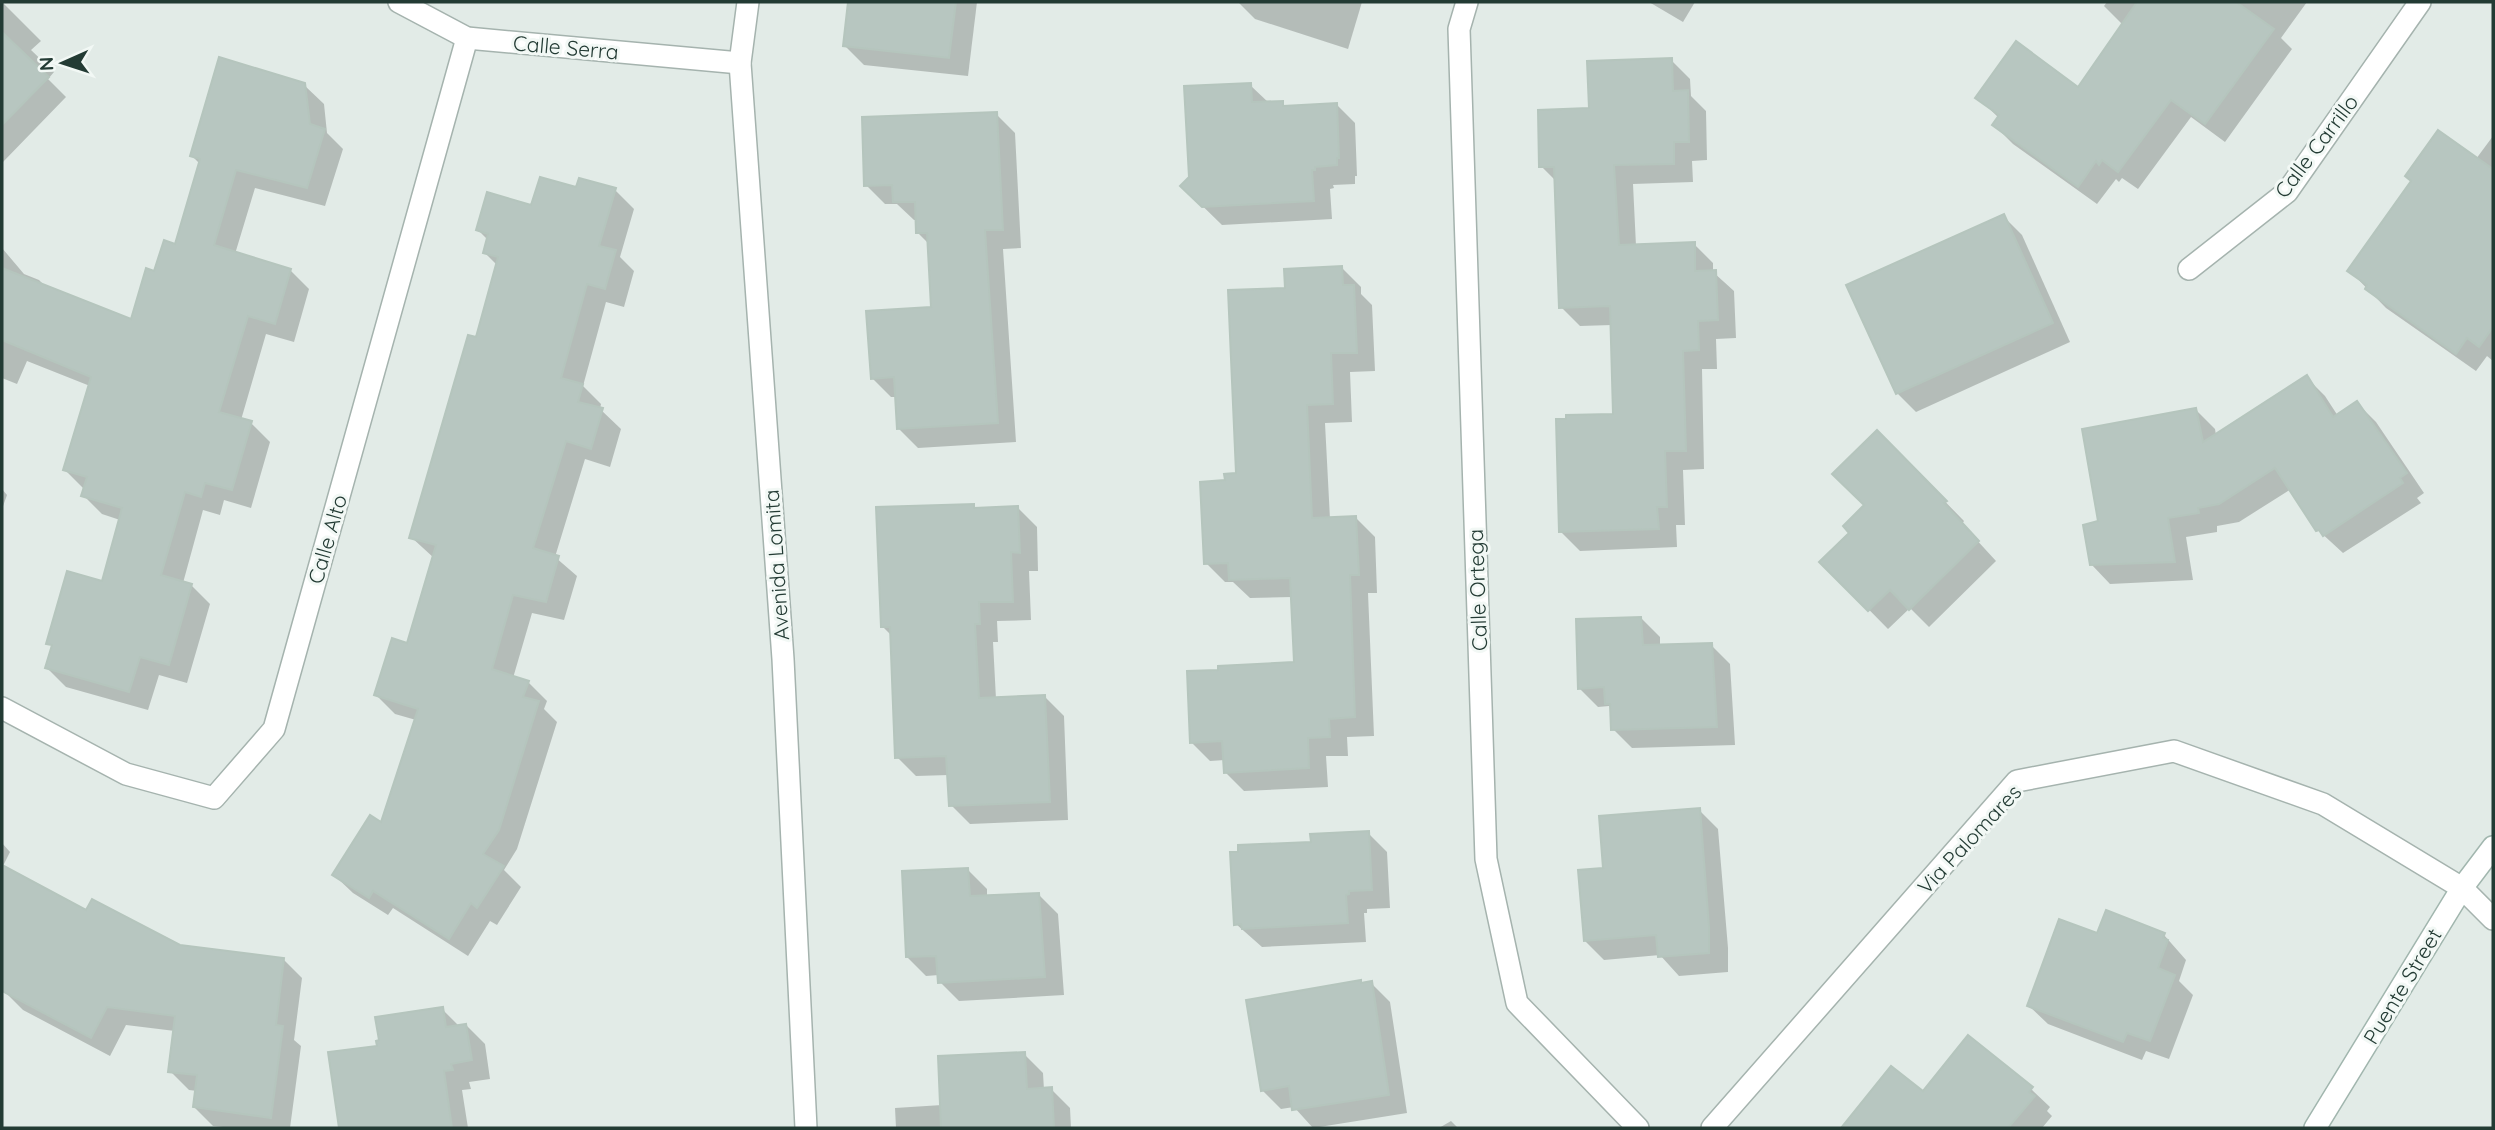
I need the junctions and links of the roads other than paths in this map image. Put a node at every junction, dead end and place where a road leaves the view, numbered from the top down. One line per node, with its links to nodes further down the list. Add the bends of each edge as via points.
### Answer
1 (400, 2): 5 (street, Calle Serra)
2 (748, 2): 6 (street, Avenida Lomita)
3 (1467, 2): 13 (street, Calle Ortega, via 1459,29 1486,859 1517,1003)
4 (2420, 2): 7 (street, Calle Carrillo, via 2287,192)
5 (467, 38): 6 (street, Calle Serra); 8 (street, Calle Alto, via 274,729 214,798 126,774)
6 (740, 63): 12 (street, Avenida Lomita, via 783,659)
7 (2189, 269)
8 (2, 708)
9 (2493, 847): 10 (street, Puente Street)
10 (2462, 888): 11 (street, Via Palomares); 14 (street, Via Palomares, via 2323,803 2174,751 2017,781); 15 (street, Puente Street)
11 (2493, 919)
12 (806, 1128)
13 (1638, 1128)
14 (1712, 1128)
15 (2315, 1128)

